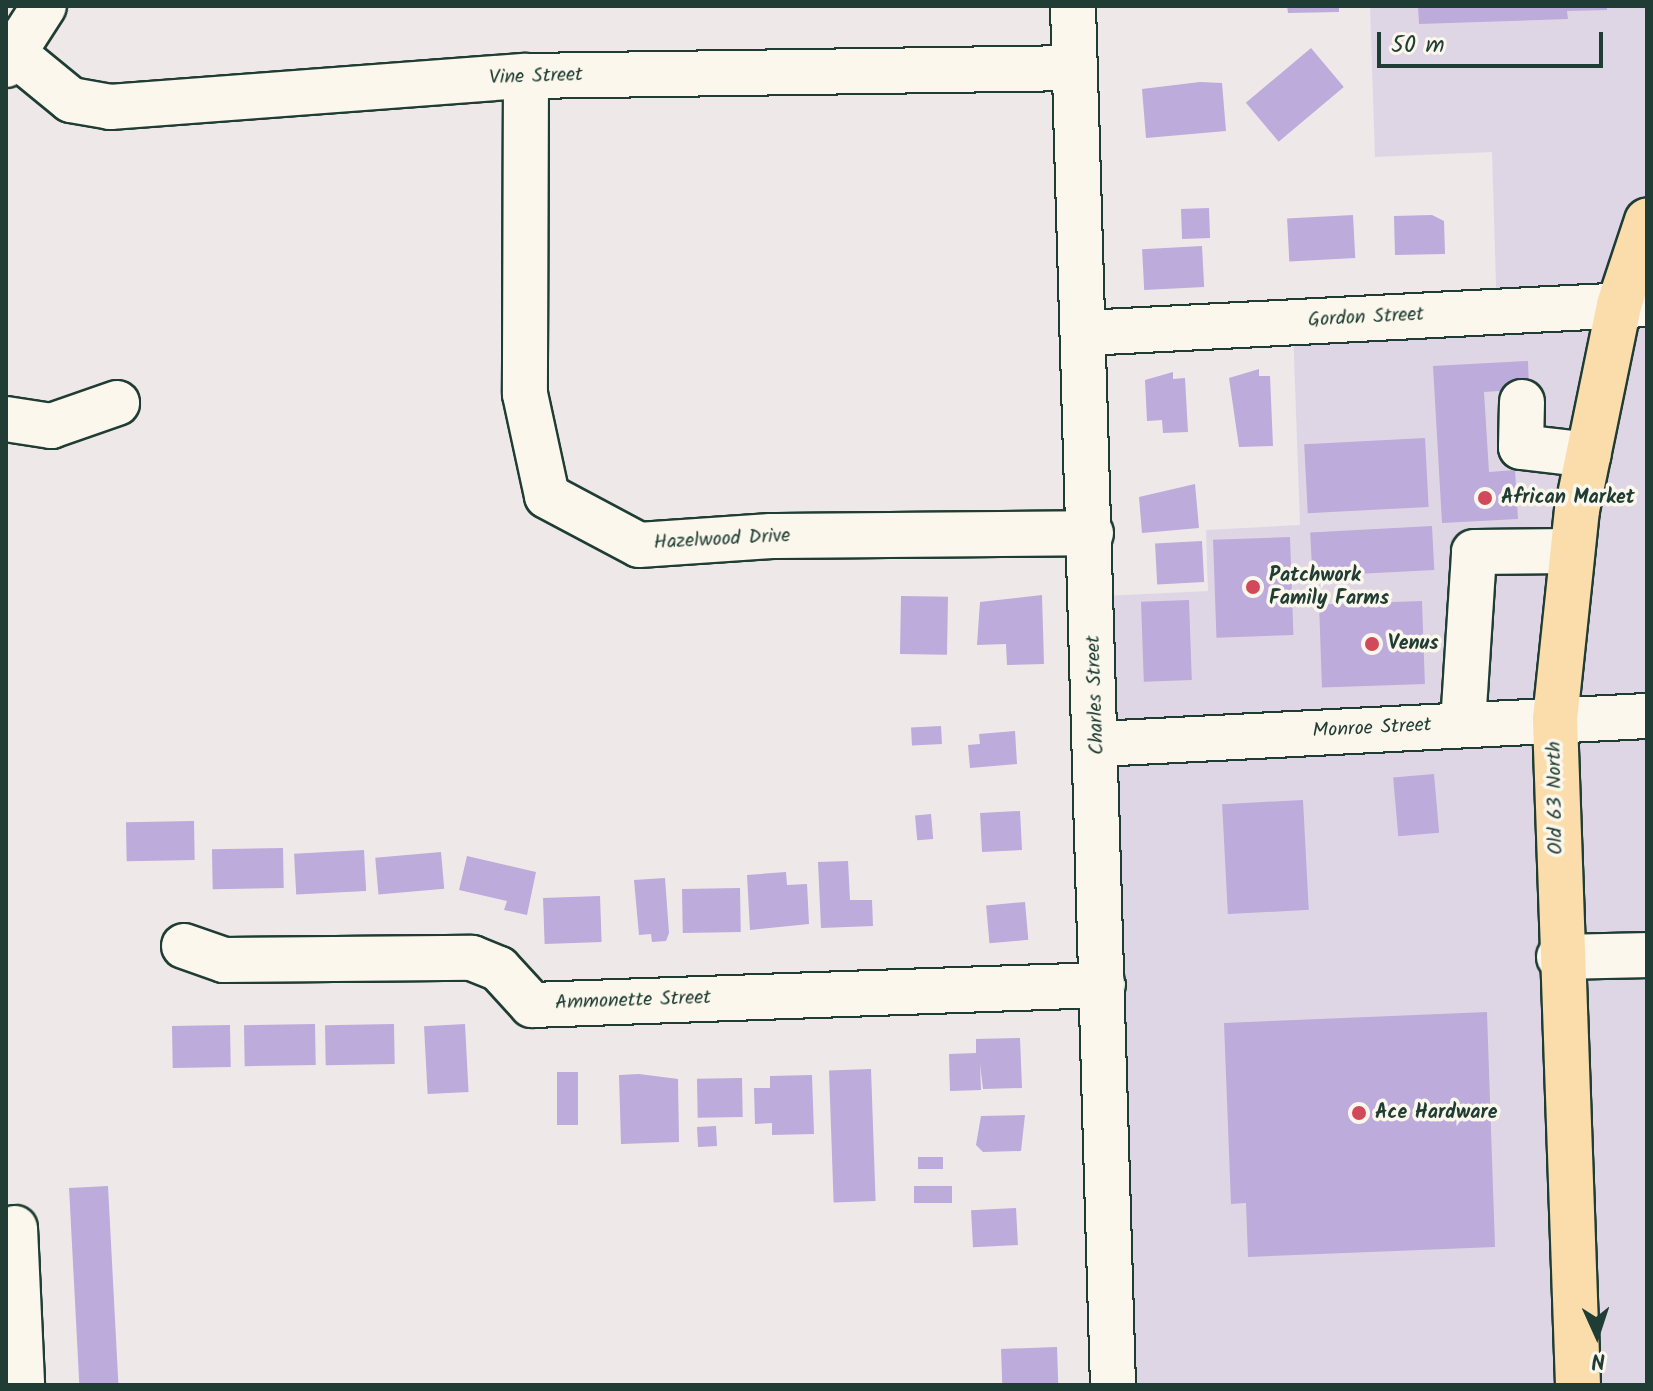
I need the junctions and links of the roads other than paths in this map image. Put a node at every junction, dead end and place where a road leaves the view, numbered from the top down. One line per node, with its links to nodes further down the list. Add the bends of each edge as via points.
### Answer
1 (44, 6): 3 (street)
2 (1073, 6): 4 (street, Charles Street)
3 (11, 60): 5 (street, Vine Street, via 71,100 110,107)
4 (1075, 68): 5 (street, Vine Street); 8 (street, Charles Street)
5 (526, 76): 13 (street, Hazelwood Drive, via 525,394 547,496 639,545 771,536)
6 (1647, 221): 7 (main road, Old 63 North)
7 (1633, 305): 8 (street, Gordon Street); 12 (main road, Old 63 North)
8 (1085, 333): 13 (street, Charles Street)
9 (1522, 402): 12 (street, via 1521,447)
10 (117, 403): 11 (street, via 51,426)
11 (6, 419)
12 (1589, 455): 14 (main road, Old 63 North)
13 (1091, 533): 18 (street, Charles Street)
14 (1571, 551): 16 (main road, Old 63 North); 17 (street, via 1474,552)
15 (1647, 716): 16 (street, Monroe Street)
16 (1555, 719): 17 (street, Monroe Street); 21 (main road, Old 63 North)
17 (1463, 724): 18 (street, Monroe Street)
18 (1098, 744): 22 (street, Charles Street)
19 (184, 946): 22 (street, Ammonette Street, via 224,960 472,958 499,969 532,1005)
20 (1647, 955): 21 (street)
21 (1559, 957): 24 (main road, Old 63 North)
22 (1103, 985): 27 (street, Charles Street)
23 (15, 1228): 25 (street)
24 (1574, 1324): 28 (main road, Old 63 North); 29 (main road)
25 (13, 1330): 26 (street)
26 (22, 1385)
27 (1113, 1385)
28 (1578, 1385)
29 (1600, 1385)

